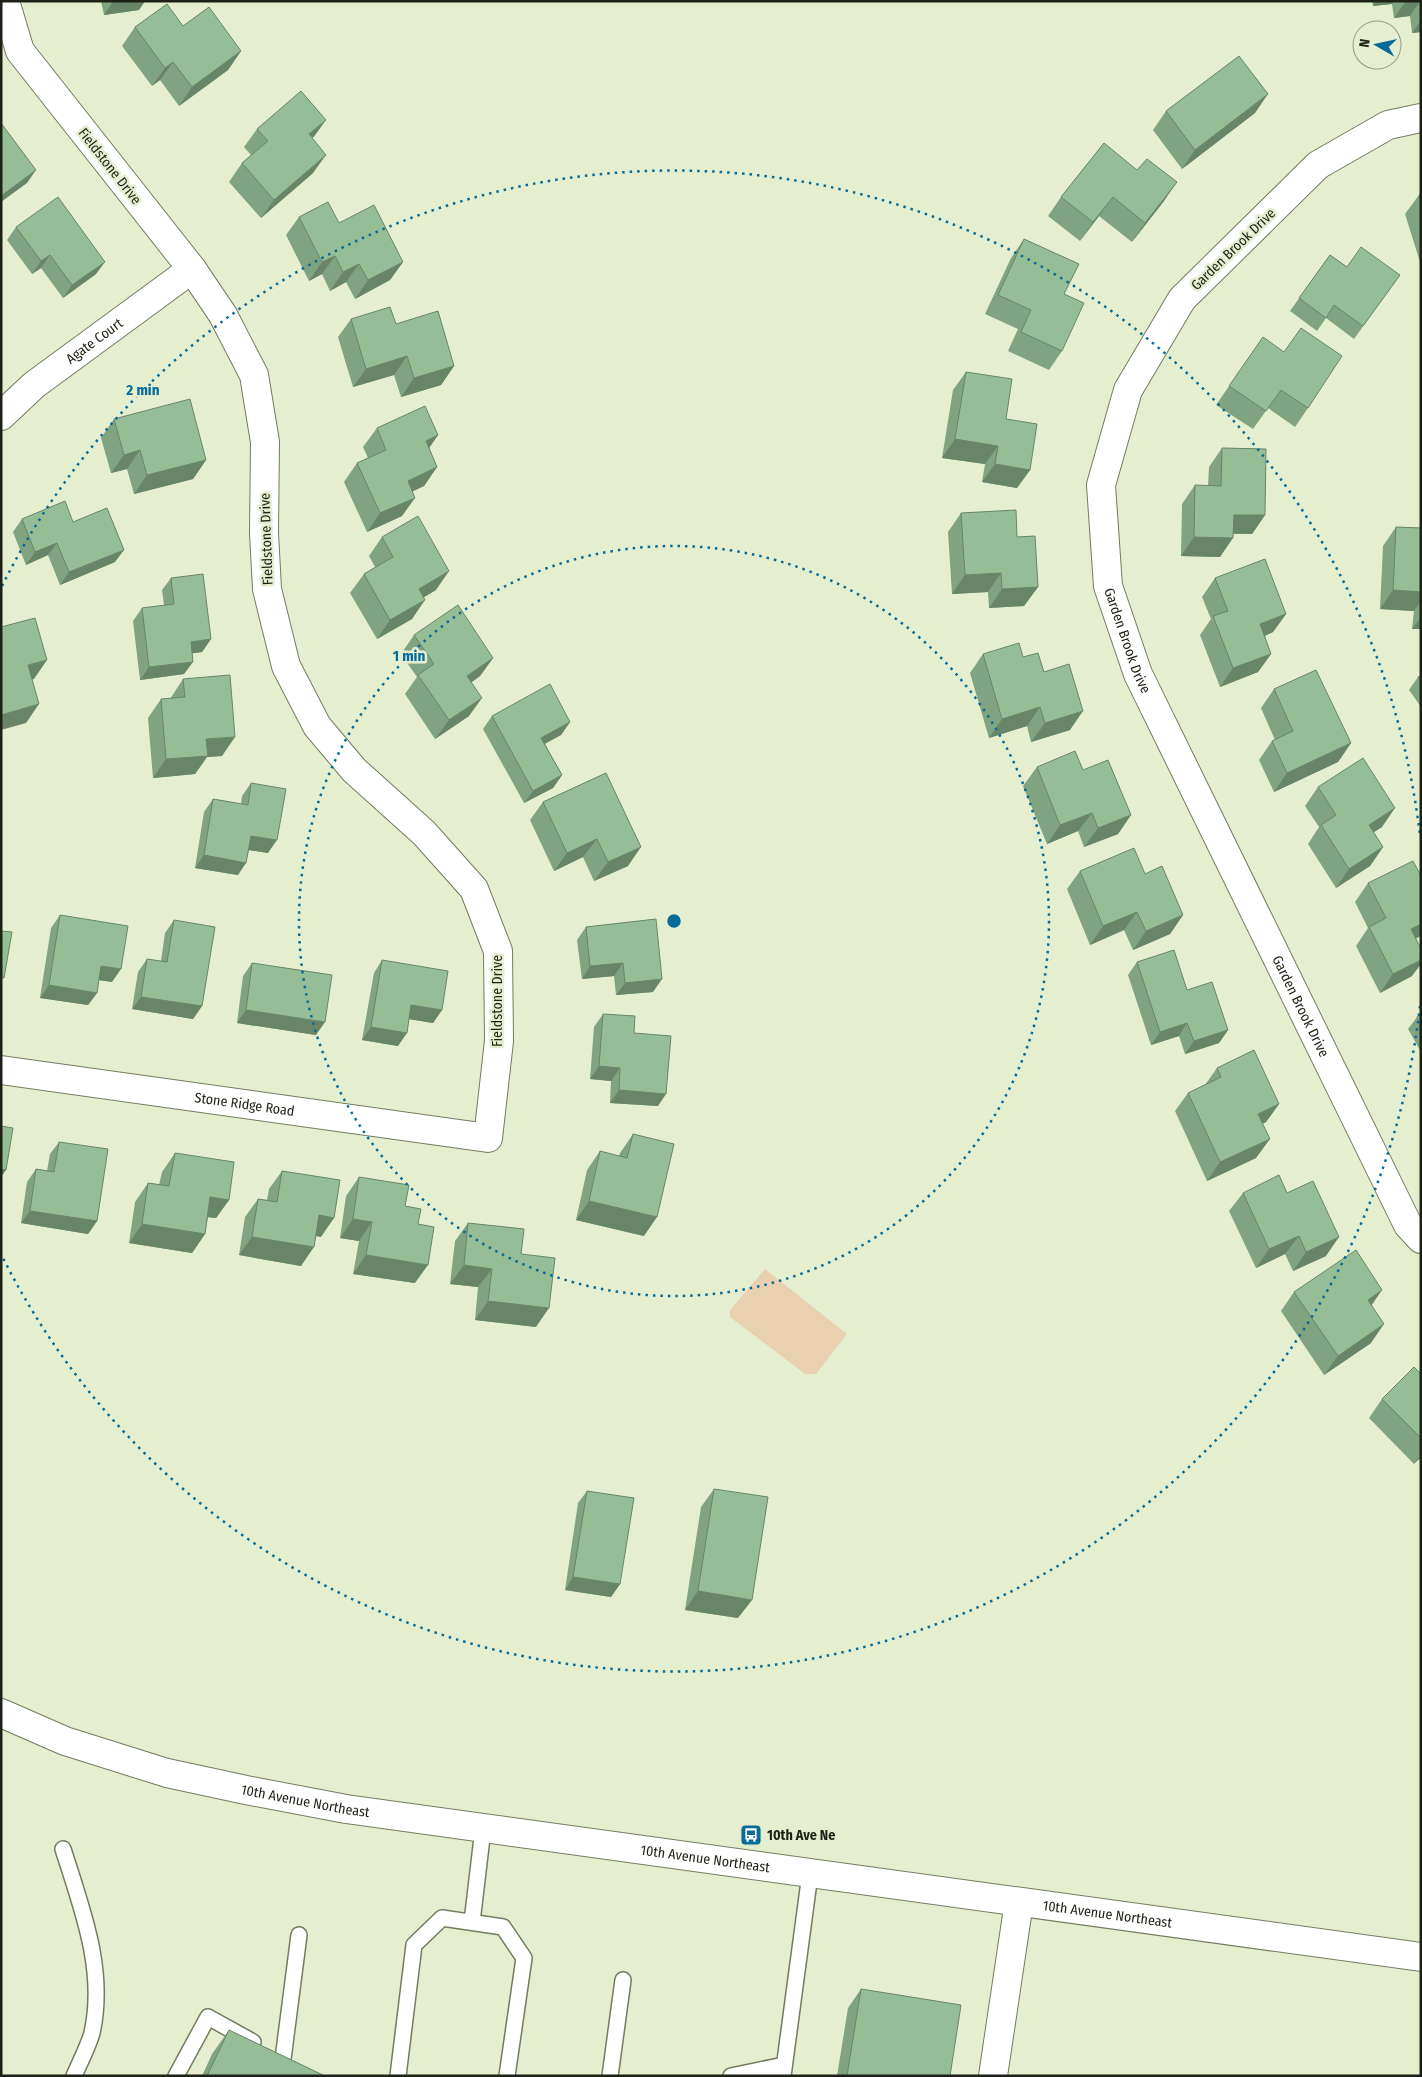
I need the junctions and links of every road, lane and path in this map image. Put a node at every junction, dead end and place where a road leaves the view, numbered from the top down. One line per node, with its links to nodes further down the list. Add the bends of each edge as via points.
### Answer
1 (4, 1): 3 (street, Fieldstone Drive, via 20,51)
2 (1421, 118): 7 (street, Garden Brook Drive, via 1388,125 1318,165 1182,299 1128,390 1101,485 1108,586 1138,674 1408,1225)
3 (192, 269): 4 (street, Agate Court, via 34,385); 6 (street, Fieldstone Drive, via 223,315 254,375 265,442 267,589 286,666 316,726 354,770 424,833 474,889 498,951 499,1040)
4 (1, 416)
5 (1, 1070): 6 (street, Stone Ridge Road)
6 (488, 1138)
7 (1421, 1240)
8 (1, 1714): 9 (street, 10th Avenue Northeast, via 65,1741 167,1773 346,1809)
9 (483, 1829): 11 (street, 10th Avenue Northeast); 13 (lane)
10 (63, 1849): 20 (lane, via 89,1932 97,1986 92,2034)
11 (810, 1874): 12 (street, 10th Avenue Northeast); 19 (lane)
12 (1019, 1902): 15 (street, 10th Avenue Northeast); 26 (street)
13 (472, 1922): 22 (lane, via 442,1918 414,1945); 23 (lane, via 503,1927 524,1958)
14 (299, 1935): 17 (lane)
15 (1421, 1957)
16 (623, 1980): 24 (lane)
17 (283, 2059): 18 (lane); 21 (lane, via 208,2017)
18 (298, 2067)
19 (784, 2070): 25 (lane)
20 (74, 2076)
21 (176, 2076)
22 (398, 2076)
23 (507, 2076)
24 (610, 2076)
25 (731, 2076)
26 (993, 2076)

